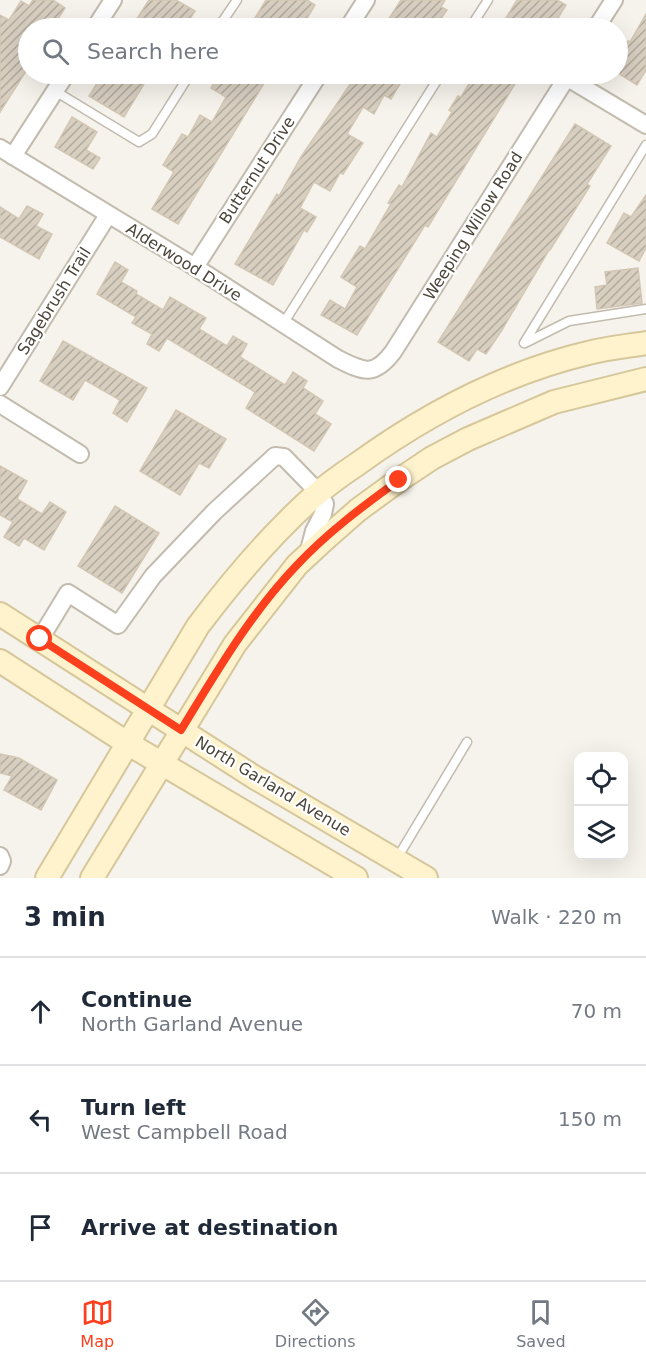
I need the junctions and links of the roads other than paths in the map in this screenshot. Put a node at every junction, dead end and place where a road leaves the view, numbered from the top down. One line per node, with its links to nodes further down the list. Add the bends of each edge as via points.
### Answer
1 (113, 0): 6 (street)
2 (237, 0): 7 (lane)
3 (366, 0): 8 (street)
4 (488, 0): 9 (lane)
5 (614, 0): 10 (street)
6 (101, 18)
7 (225, 18)
8 (354, 18)
9 (476, 18)
10 (602, 18)
11 (60, 84): 17 (street)
12 (184, 84): 17 (lane, via 152,134 139,142)
13 (313, 84): 22 (street, Butternut Drive)
14 (435, 84): 24 (lane)
15 (561, 84): 27 (street, Weeping Willow Road, via 393,352 383,365)
16 (581, 84): 18 (street)
17 (55, 91): 20 (street)
18 (646, 125)
19 (646, 145): 23 (lane, via 524,343 569,321)
20 (7, 152): 21 (street, Alderwood Drive)
21 (108, 215): 22 (street, Alderwood Drive); 30 (street, Sagebrush Trail)
22 (195, 267): 24 (street, Alderwood Drive)
23 (646, 309)
24 (283, 324): 27 (street, Alderwood Drive, via 338,359)
25 (646, 343): 26 (main road)
26 (614, 349): 29 (main road); 33 (main road, via 515,376 442,410 378,449)
27 (371, 371)
28 (646, 379): 29 (main road)
29 (619, 385): 34 (main road, via 554,402 450,449 358,510)
30 (0, 387)
31 (0, 404): 32 (street)
32 (80, 454)
33 (319, 493): 34 (street, via 325,504); 36 (street, via 284,457 275,456 153,576 118,625 68,593); 38 (main road, via 218,599)
34 (308, 555): 39 (main road, via 248,626)
35 (0, 614): 36 (main road, North Garland Avenue)
36 (40, 639): 38 (main road, North Garland Avenue)
37 (0, 661): 41 (main road)
38 (148, 710): 39 (main road, North Garland Avenue); 41 (main road)
39 (181, 730): 42 (main road); 44 (main road, North Garland Avenue)
40 (468, 742): 44 (lane)
41 (127, 743): 42 (main road); 46 (main road)
42 (161, 763): 47 (main road); 48 (main road)
43 (0, 856): 45 (street)
44 (396, 860): 49 (main road, North Garland Avenue)
45 (0, 866)
46 (47, 878)
47 (92, 878)
48 (357, 878)
49 (426, 878)

